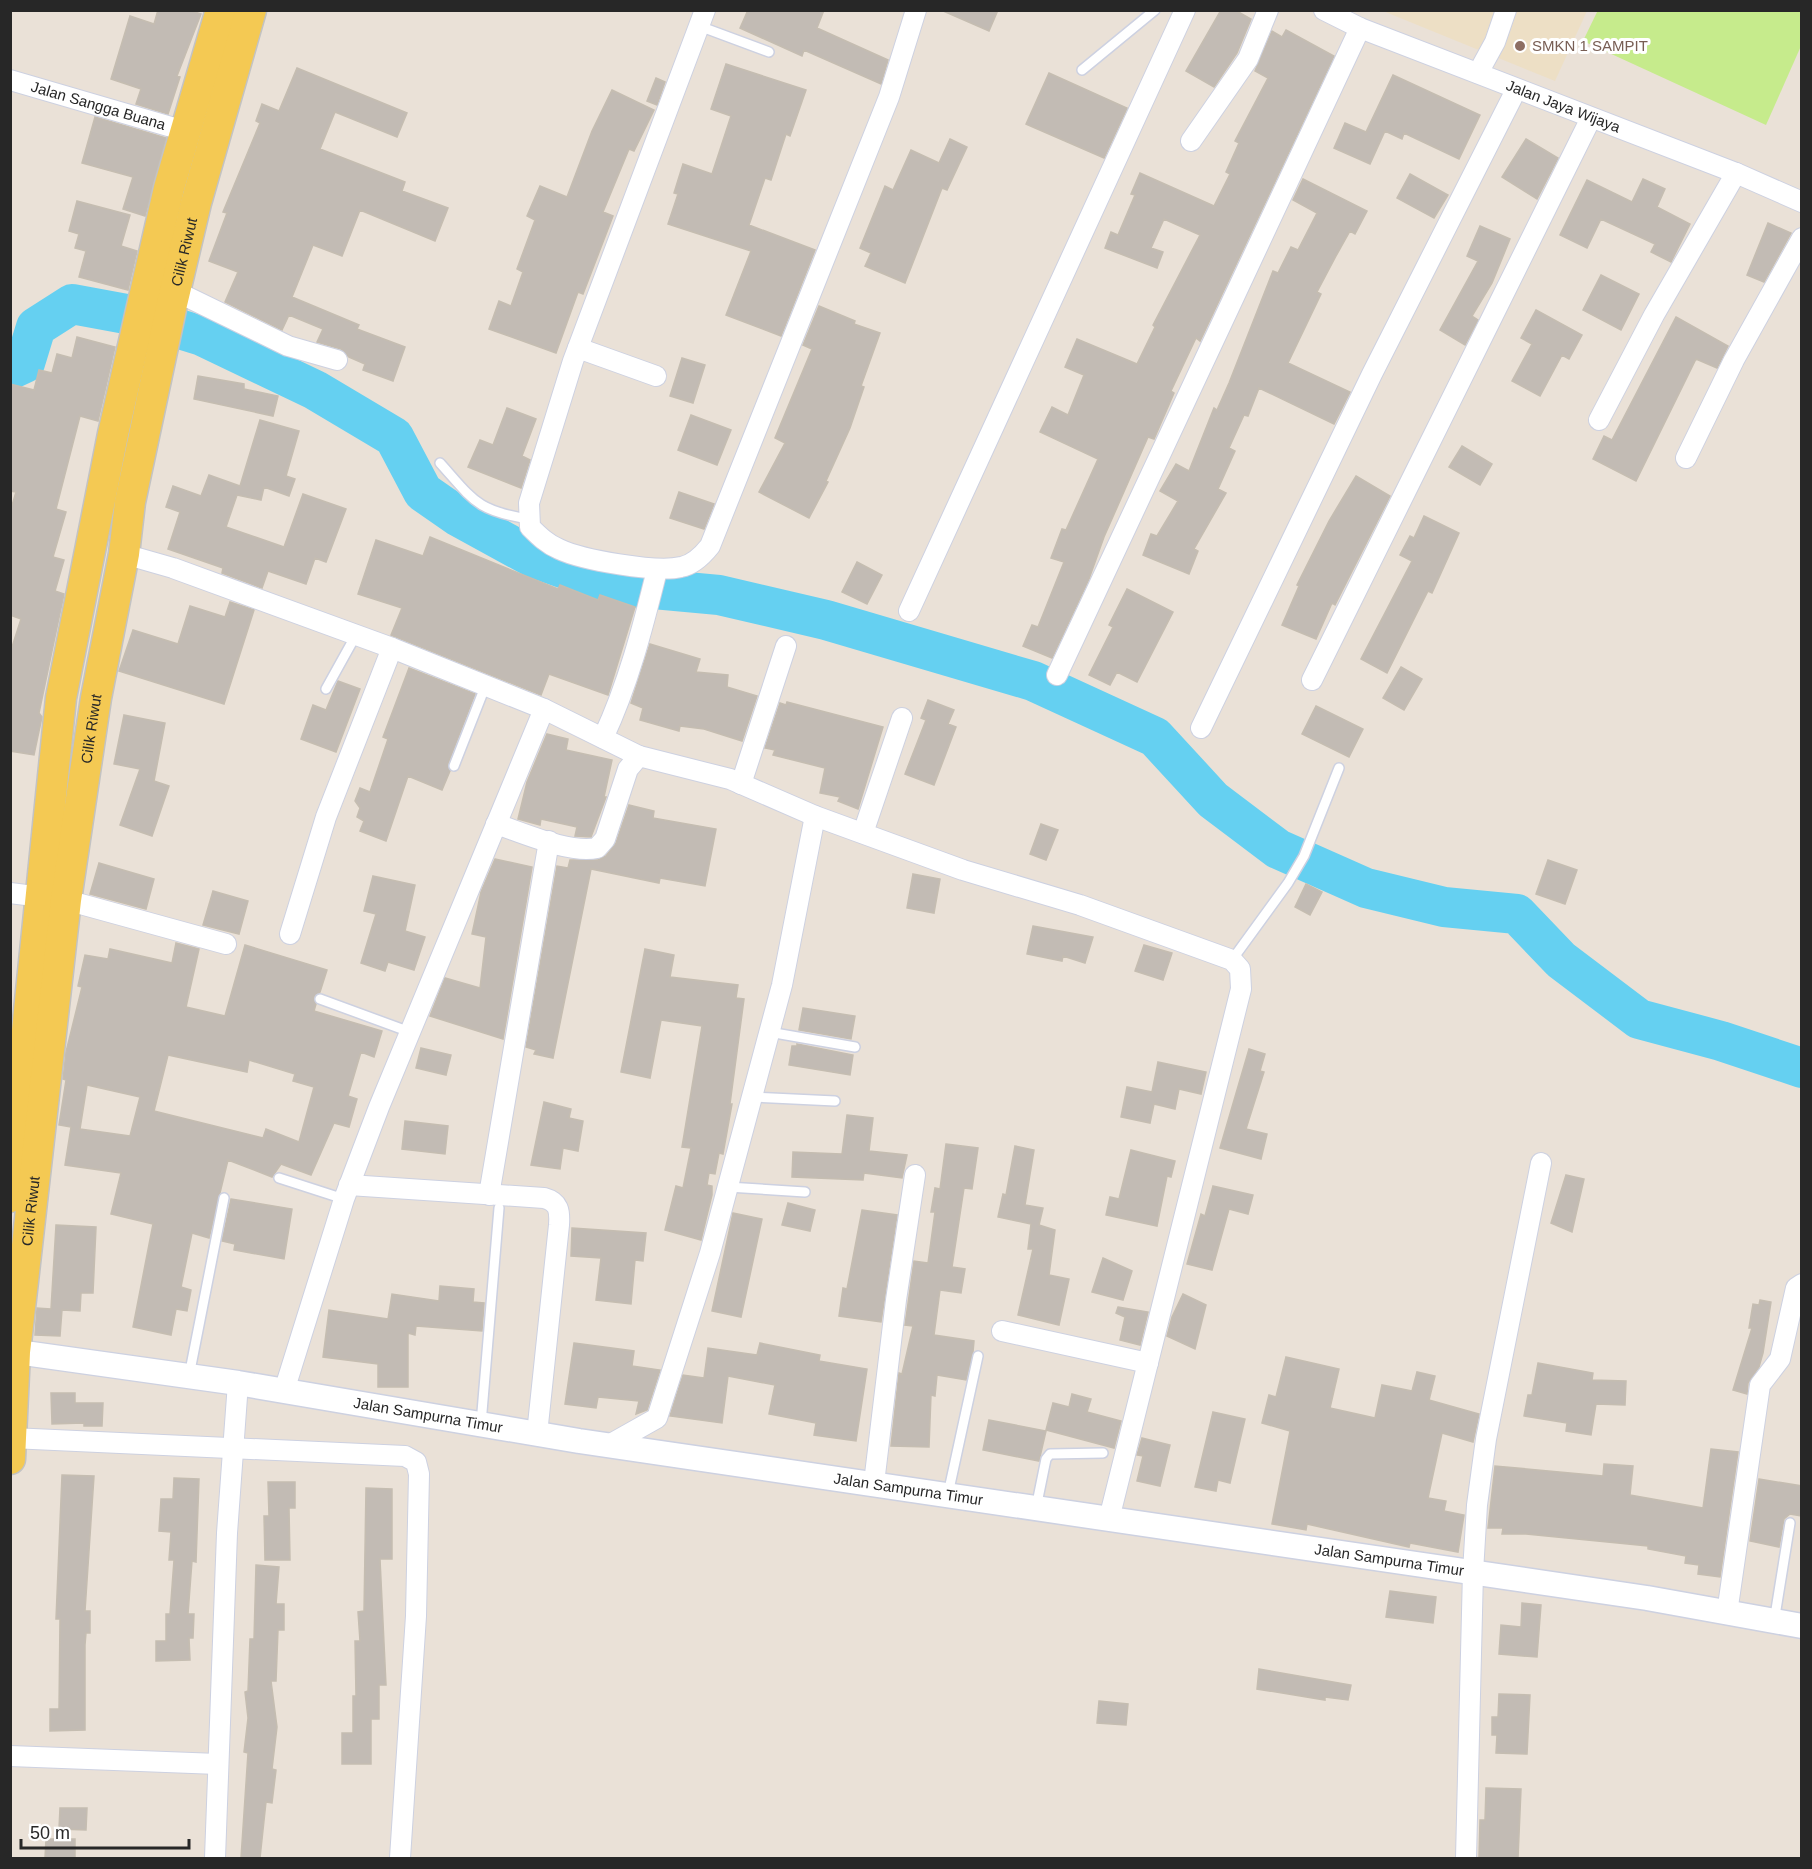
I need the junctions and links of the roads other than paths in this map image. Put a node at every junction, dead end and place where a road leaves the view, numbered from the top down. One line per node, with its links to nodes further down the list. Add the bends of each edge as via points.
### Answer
1 (221, 10): 12 (main road, Cilik Riwut)
2 (251, 10): 13 (main road, Cilik Riwut)
3 (916, 10): 36 (street, via 889,97 710,546 700,558)
4 (1155, 10): 14 (lane)
5 (1185, 10): 37 (street)
6 (1268, 10): 20 (street, via 1248,59)
7 (1324, 10): 10 (street, Jalan Jaya Wijaya)
8 (1506, 10): 15 (street)
9 (702, 18): 11 (lane); 25 (street)
10 (1360, 28): 15 (street, Jalan Jaya Wijaya); 41 (street)
11 (769, 52)
12 (207, 56): 13 (main road); 19 (main road, Cilik Riwut)
13 (237, 62): 24 (main road, Cilik Riwut, via 196,203)
14 (1082, 70)
15 (1478, 73): 17 (street, Jalan Jaya Wijaya)
16 (10, 80): 19 (street, Jalan Sangga Buana)
17 (1516, 90): 18 (street, Jalan Jaya Wijaya); 47 (street, via 1372,374)
18 (1591, 118): 21 (street, Jalan Jaya Wijaya); 42 (street)
19 (185, 131): 27 (main road, Cilik Riwut, via 143,300)
20 (1191, 141)
21 (1736, 173): 22 (street, Jalan Jaya Wijaya); 29 (street)
22 (1802, 202)
23 (1802, 238): 32 (street, via 1766,298)
24 (174, 297): 26 (street, via 288,346); 27 (main road, Cilik Riwut)
25 (578, 348): 28 (street); 34 (street, via 529,503)
26 (337, 360)
27 (145, 363): 30 (main road, Cilik Riwut); 31 (main road, Cilik Riwut)
28 (656, 376)
29 (1599, 420)
30 (113, 434): 31 (main road); 58 (main road, Cilik Riwut, via 61,698)
31 (144, 437): 35 (main road, Cilik Riwut)
32 (1686, 458)
33 (440, 463): 34 (lane, via 475,502 497,514)
34 (529, 519): 36 (street, via 530,528 561,550)
35 (124, 554): 38 (street, via 173,567); 58 (main road, Cilik Riwut)
36 (656, 575): 48 (street, via 647,614)
37 (909, 611)
38 (356, 635): 40 (street); 44 (lane)
39 (786, 646): 52 (street)
40 (392, 648): 43 (street); 59 (street, via 326,817)
41 (1057, 675)
42 (1312, 680)
43 (485, 687): 45 (street); 50 (lane)
44 (326, 689)
45 (544, 709): 48 (street); 54 (street)
46 (902, 718): 55 (street)
47 (1202, 728)
48 (603, 738): 49 (street)
49 (639, 756): 52 (street); 56 (street, via 628,769 605,839 597,848)
50 (454, 766)
51 (1339, 768): 61 (lane, via 1304,856)
52 (741, 784): 53 (street)
53 (815, 816): 55 (street); 64 (street)
54 (496, 824): 56 (street); 63 (street)
55 (862, 833): 61 (street)
56 (549, 842): 76 (street)
57 (10, 893): 58 (street)
58 (54, 899): 60 (street); 74 (main road, Cilik Riwut); 79 (main road, Cilik Riwut)
59 (290, 934)
60 (226, 944)
61 (1232, 960): 81 (street, via 1240,969 1241,989)
62 (320, 999): 63 (lane)
63 (410, 1032): 72 (street)
64 (769, 1032): 65 (lane); 66 (street)
65 (855, 1047)
66 (752, 1097): 67 (lane); 71 (street)
67 (835, 1101)
68 (1541, 1163): 97 (street, via 1486,1439)
69 (915, 1175): 92 (street)
70 (279, 1178): 72 (lane)
71 (728, 1187): 73 (lane); 88 (street, via 657,1418)
72 (347, 1192): 76 (street); 84 (street)
73 (805, 1192)
74 (10, 1197)
75 (224, 1198): 82 (lane)
76 (494, 1202): 85 (lane); 86 (street, via 544,1198 558,1206)
77 (1802, 1284): 98 (street, via 1797,1288 1779,1363 1760,1385)
78 (1002, 1331): 81 (street)
79 (13, 1351): 82 (street, Jalan Sampurna Timur); 87 (main road, Cilik Riwut)
80 (978, 1356): 93 (lane)
81 (1148, 1364): 95 (street)
82 (188, 1376): 83 (street, Jalan Sampurna Timur)
83 (238, 1383): 84 (street, Jalan Sampurna Timur); 89 (street)
84 (284, 1391): 85 (street, Jalan Sampurna Timur)
85 (481, 1425): 86 (street, Jalan Sampurna Timur)
86 (537, 1434): 88 (street, Jalan Sampurna Timur)
87 (11, 1438): 89 (street); 91 (main road, Cilik Riwut)
88 (609, 1445): 92 (street, Jalan Sampurna Timur)
89 (233, 1448): 102 (street); 104 (street, via 405,1456 416,1462 416,1616)
90 (1103, 1453): 94 (lane, via 1050,1454)
91 (10, 1459)
92 (874, 1483): 93 (street, Jalan Sampurna Timur)
93 (948, 1494): 94 (street, Jalan Sampurna Timur)
94 (1036, 1508): 95 (street, Jalan Sampurna Timur)
95 (1109, 1519): 97 (street, Jalan Sampurna Timur)
96 (1790, 1523): 99 (lane)
97 (1473, 1572): 98 (street, Jalan Sampurna Timur); 105 (street)
98 (1727, 1613): 99 (street, Jalan Sampurna Timur)
99 (1774, 1622): 100 (street, Jalan Sampurna Timur)
100 (1802, 1626)
101 (10, 1756): 102 (street)
102 (218, 1764): 103 (street)
103 (215, 1858)
104 (400, 1858)
105 (1466, 1858)

